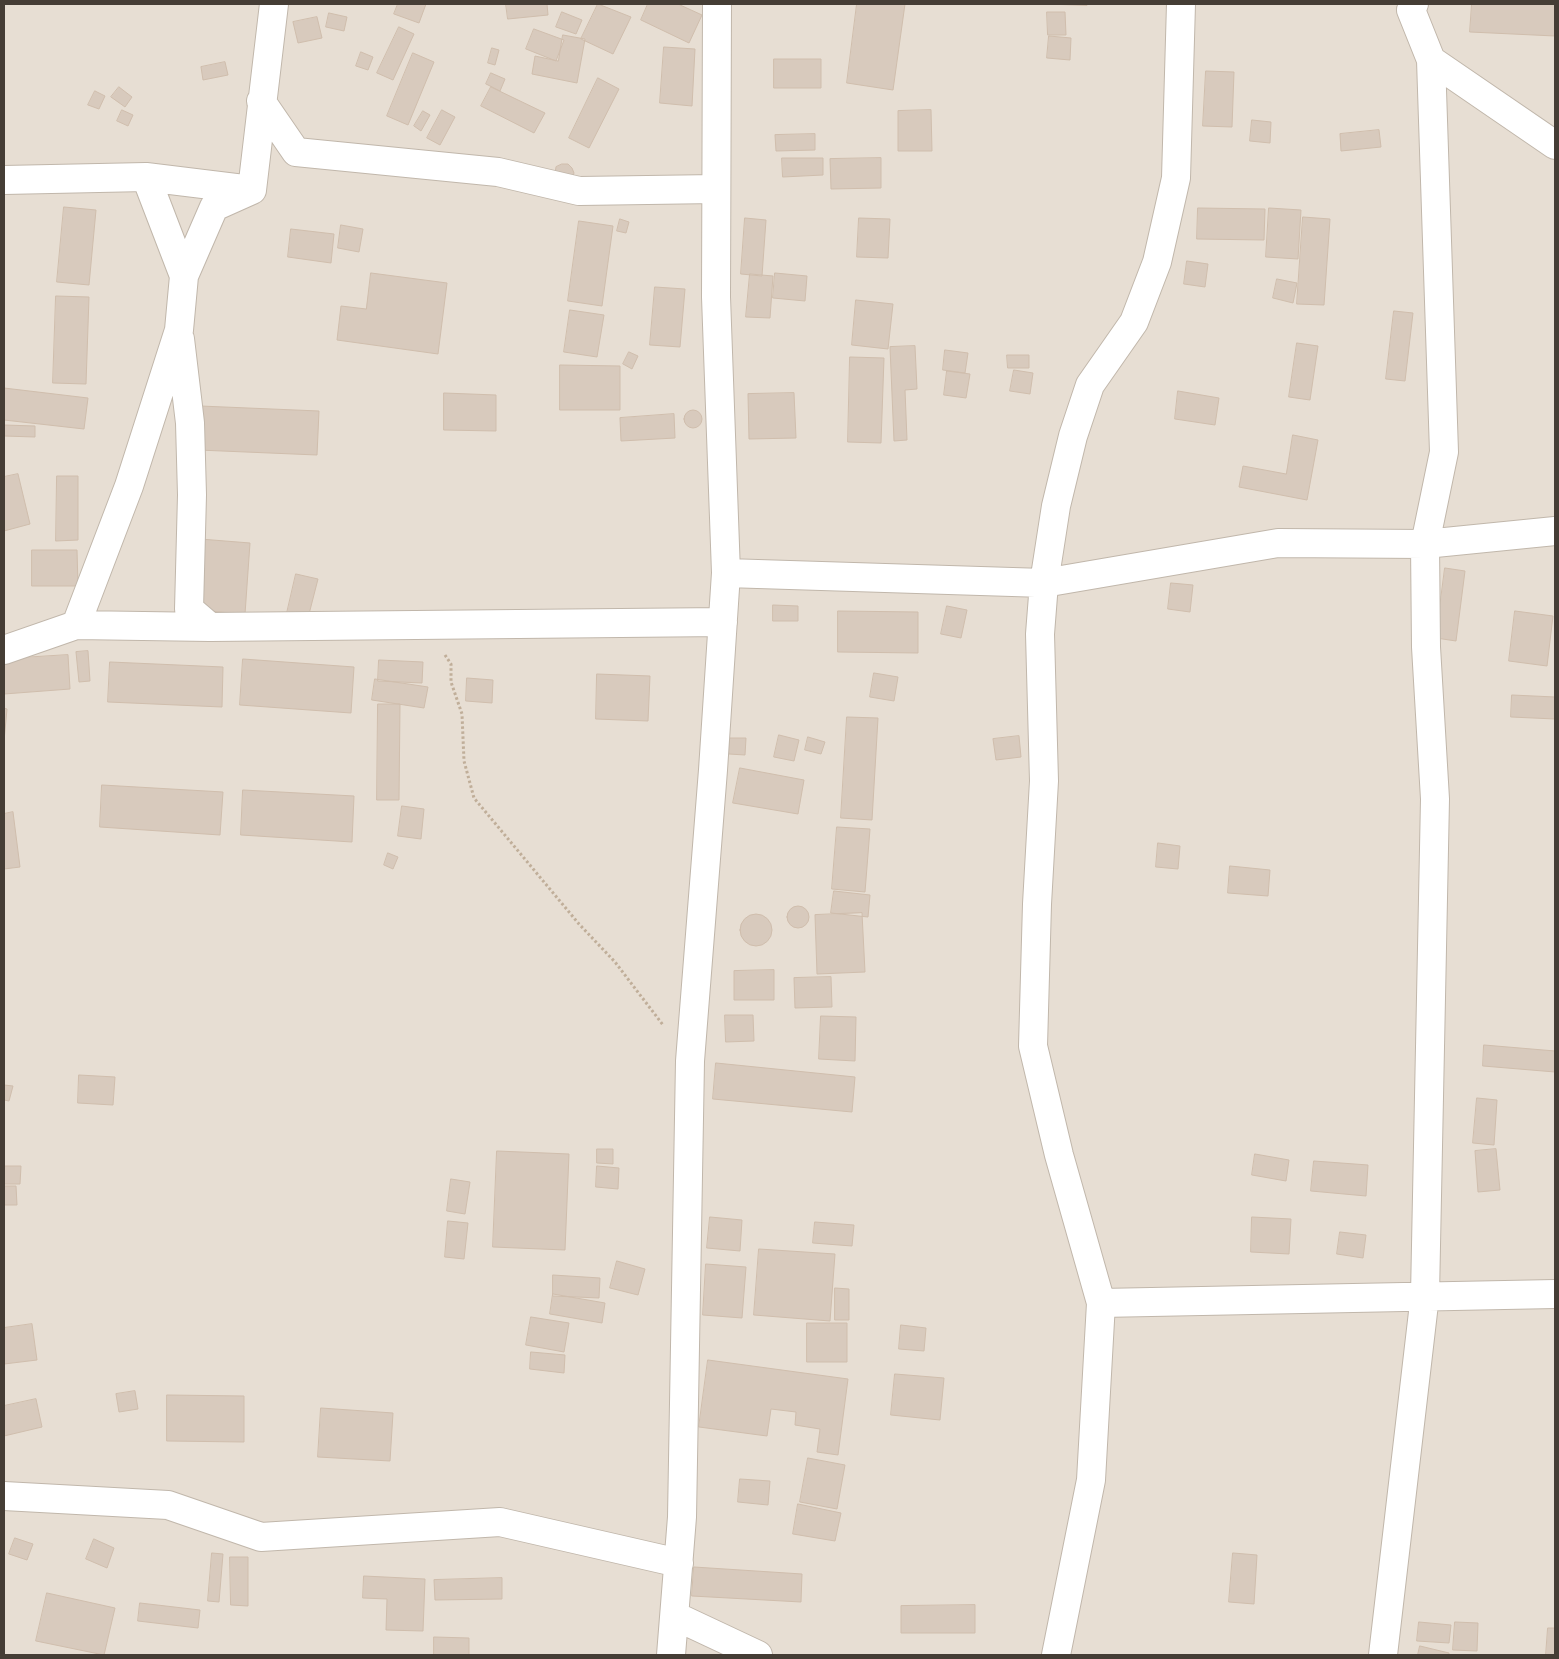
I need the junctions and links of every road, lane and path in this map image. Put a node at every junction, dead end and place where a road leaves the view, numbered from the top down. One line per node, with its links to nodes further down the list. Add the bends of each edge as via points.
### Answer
1 (274, 4): 6 (street)
2 (718, 4): 10 (street)
3 (1181, 4): 17 (street, via 1176,178 1157,262 1134,322 1090,385 1073,436 1056,506)
4 (1414, 4): 5 (street, via 1412,10)
5 (1431, 60): 7 (street); 15 (street, via 1444,452)
6 (261, 101): 10 (street, via 296,152 498,172 579,191); 11 (street)
7 (1555, 145)
8 (146, 177): 9 (street); 11 (street); 12 (street)
9 (4, 180)
10 (716, 189): 16 (street, via 716,297)
11 (252, 190): 12 (street, via 214,207)
12 (184, 276): 13 (street)
13 (179, 330): 20 (street, via 129,486); 21 (street, via 190,423 189,609)
14 (1555, 531): 15 (street)
15 (1424, 544): 17 (street, via 1278,543); 25 (street, via 1435,799)
16 (726, 573): 17 (street); 18 (street)
17 (1044, 584): 26 (street, via 1040,634 1044,781 1033,1046 1059,1155)
18 (723, 622): 19 (street); 23 (street)
19 (426, 624): 21 (street); 23 (path, via 451,664 451,682 462,714 464,761 474,798 615,962)
20 (76, 625): 21 (street); 22 (street)
21 (210, 627)
22 (4, 650)
23 (690, 1061): 28 (street, via 682,1507)
24 (1555, 1294): 25 (street)
25 (1425, 1295): 26 (street); 34 (street)
26 (1102, 1304): 33 (street, via 1091,1480)
27 (4, 1496): 28 (street, via 168,1505 261,1537 500,1522)
28 (678, 1563): 29 (street)
29 (675, 1616): 30 (street); 31 (street); 32 (street)
30 (672, 1655)
31 (711, 1655)
32 (758, 1655)
33 (1056, 1655)
34 (1383, 1655)

